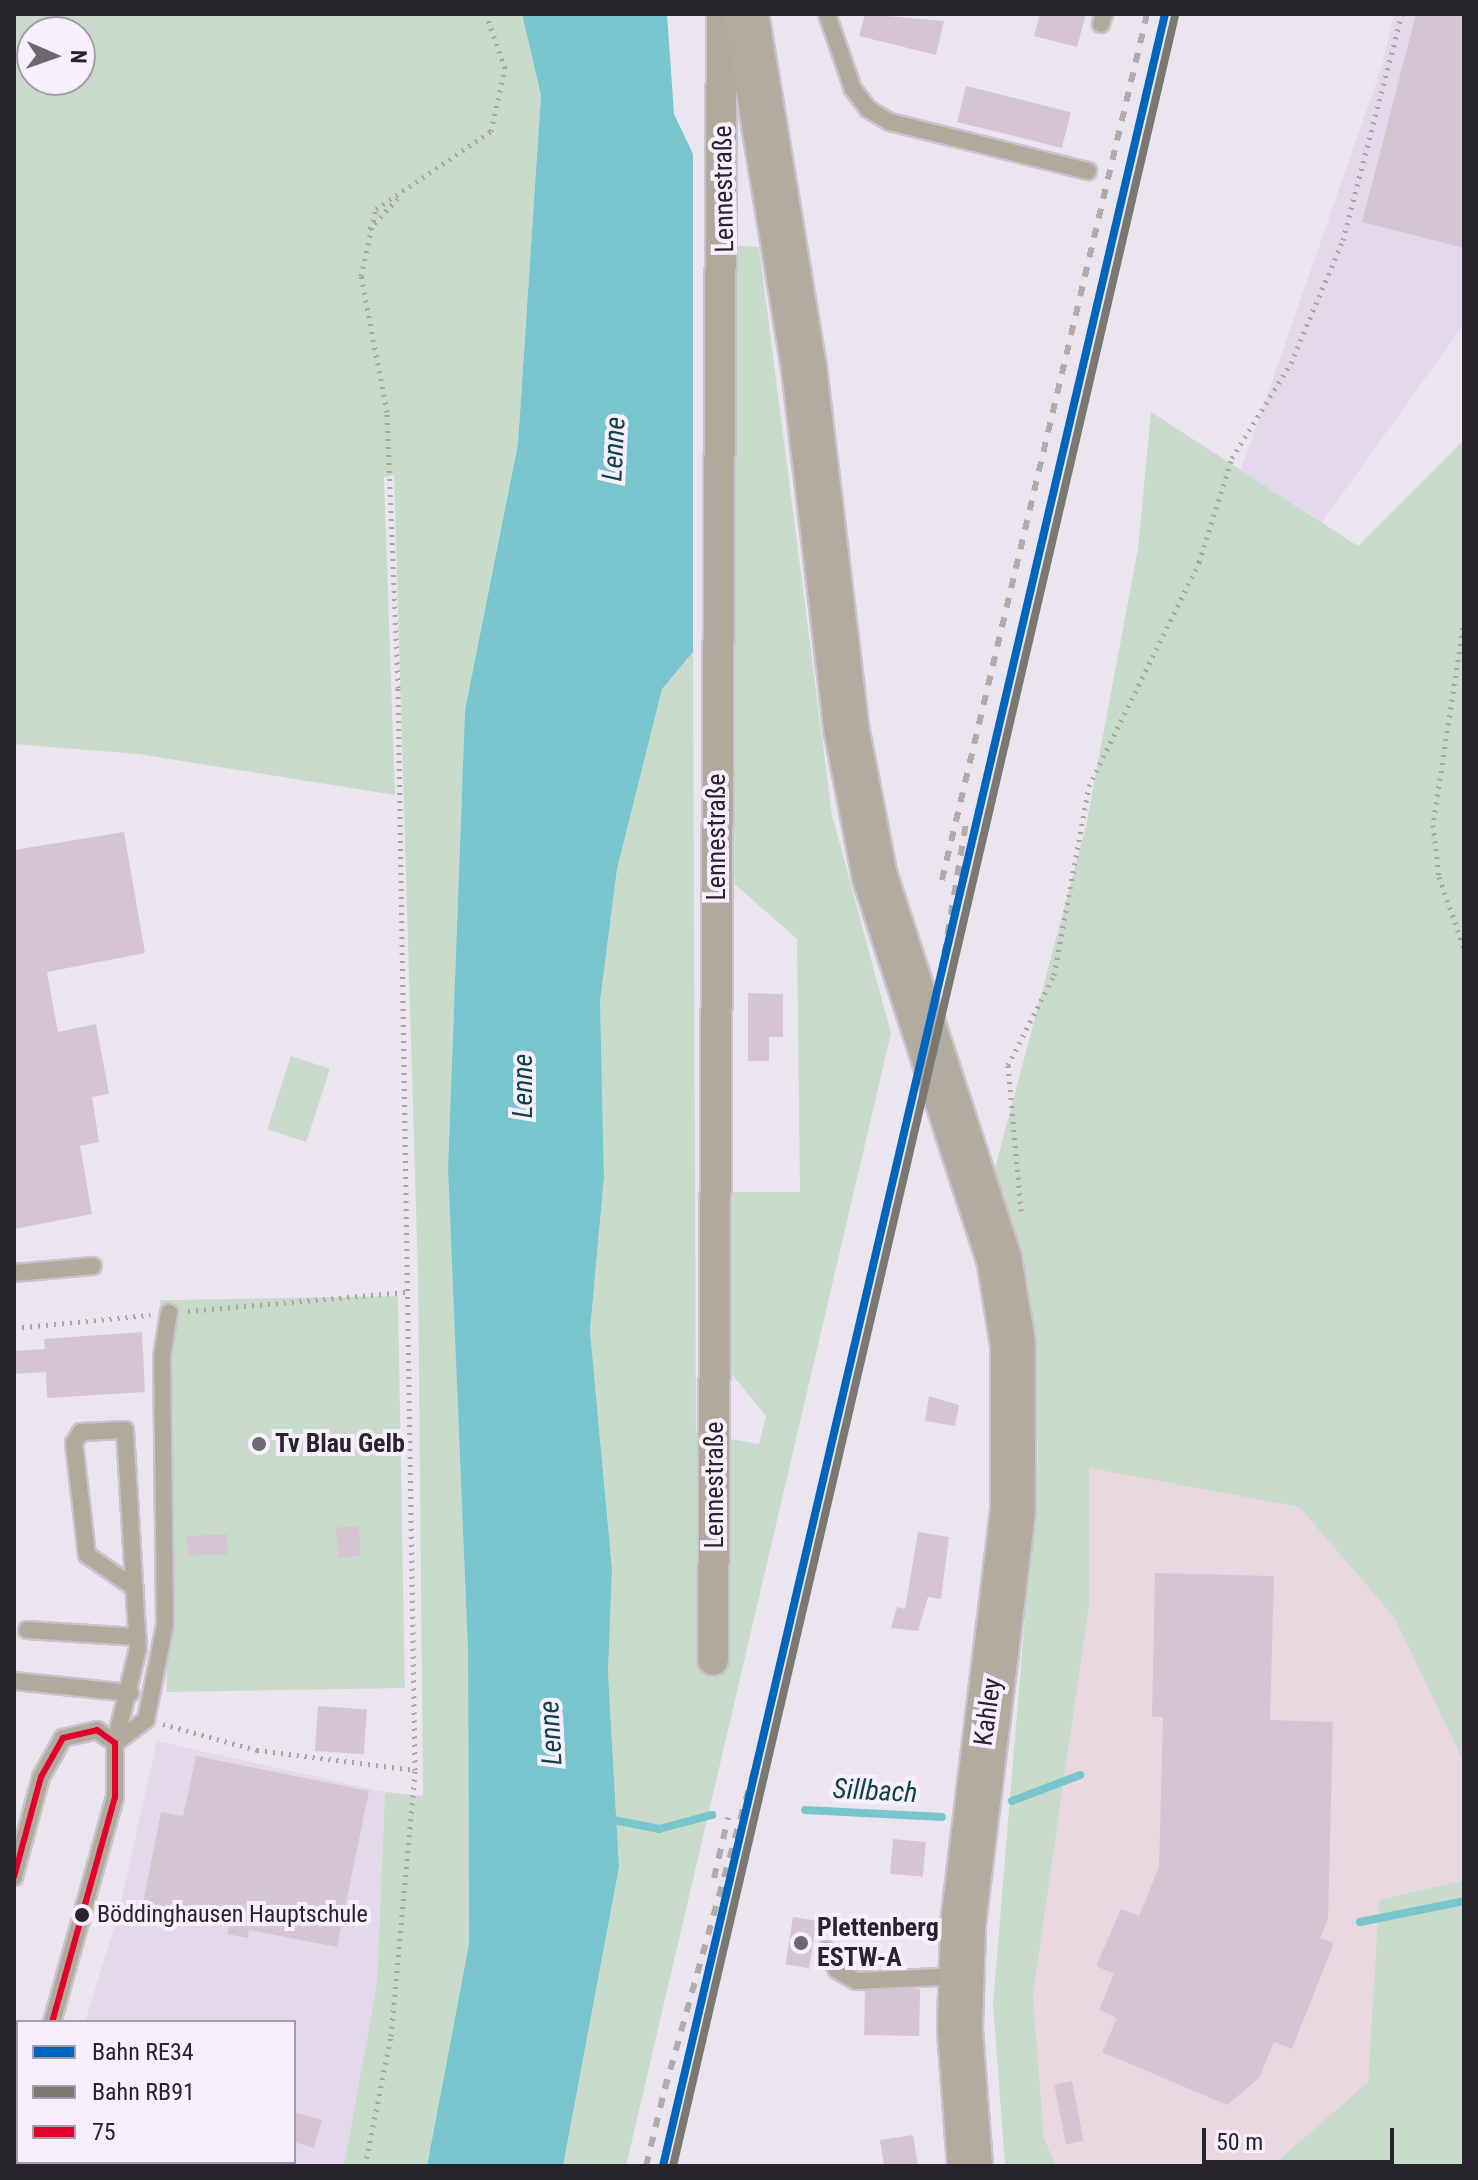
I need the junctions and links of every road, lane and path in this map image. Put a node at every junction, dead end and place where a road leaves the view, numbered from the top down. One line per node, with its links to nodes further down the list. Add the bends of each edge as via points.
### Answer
1 (486, 14): 7 (path, via 505,68 491,131)
2 (722, 14): 21 (street, Lennestraße)
3 (746, 14): 11 (main road, Lennestraße, via 804,368 847,732 875,877)
4 (827, 14): 6 (lane, via 853,89 890,122)
5 (1402, 14): 12 (path, via 1343,240 1291,363 1232,458 1199,562 1089,786 1054,975 1008,1065 1021,1213)
6 (1088, 171)
7 (401, 194): 8 (path); 8 (path, via 376,209)
8 (368, 229): 15 (path, via 361,276 387,412 398,688)
9 (1464, 620): 10 (path, via 1433,825 1439,877)
10 (1464, 948)
11 (971, 1165): 12 (main road, Kahley)
12 (999, 1258): 29 (main road, Kahley, via 1013,1344 1016,1456)
13 (93, 1266): 14 (lane)
14 (14, 1273)
15 (406, 1292): 16 (path); 26 (path)
16 (169, 1313): 17 (path); 24 (lane, via 162,1357 165,1625)
17 (14, 1328)
18 (135, 1588): 18 (lane, via 125,1430 81,1432 74,1443 87,1555); 20 (lane)
19 (27, 1630): 20 (lane)
20 (138, 1637): 23 (lane)
21 (713, 1660)
22 (14, 1681): 23 (lane)
23 (130, 1693): 25 (lane)
24 (146, 1720): 25 (lane); 26 (path, via 257,1750)
25 (115, 1743): 27 (lane, via 97,1730 63,1738 41,1777); 30 (lane, via 115,1797)
26 (415, 1770): 31 (path, via 391,2036)
27 (14, 1877)
28 (826, 1950): 29 (lane, via 837,1970 856,1981)
29 (961, 1976): 32 (main road, Kahley)
30 (53, 2020)
31 (365, 2166)
32 (970, 2166)

